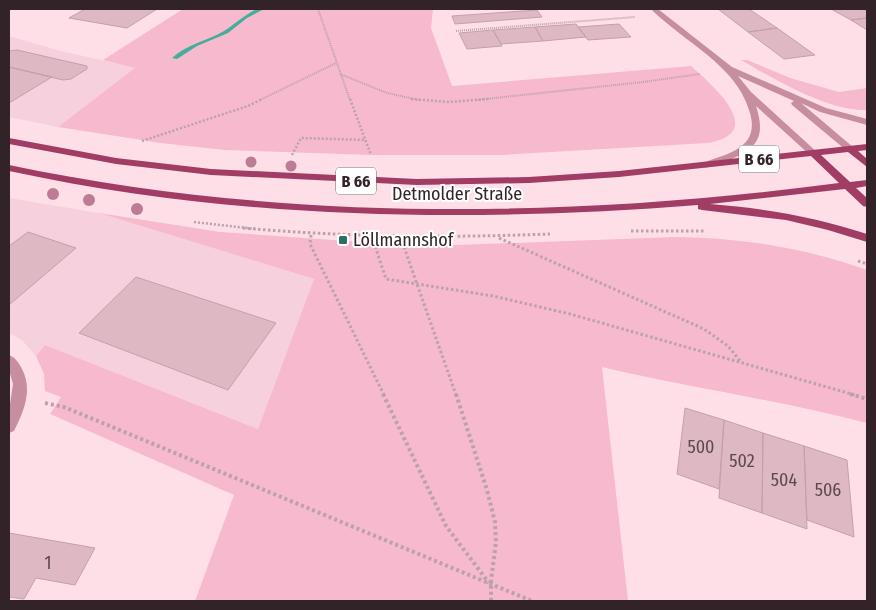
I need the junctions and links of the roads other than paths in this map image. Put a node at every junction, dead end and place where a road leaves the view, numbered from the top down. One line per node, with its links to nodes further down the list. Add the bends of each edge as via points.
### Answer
1 (654, 9): 2 (street)
2 (729, 69): 3 (street); 4 (street)
3 (778, 92): 5 (street); 8 (street)
4 (748, 94): 9 (street); 11 (street, via 758,129 751,144 733,155)
5 (867, 122)
6 (9, 141): 11 (main road, Detmolder Straße / B 66, via 116,161 211,172 373,182 529,180)
7 (867, 147): 8 (main road, B 66)
8 (850, 149): 9 (main road, Detmolder Straße / B 66); 10 (main road)
9 (812, 153): 11 (main road, Detmolder Straße / B 66); 14 (main road)
10 (867, 164)
11 (705, 165)
12 (9, 168): 16 (main road, Detmolder Straße / B 66, via 159,195 294,208 508,213)
13 (867, 183): 14 (main road, Detmolder Straße / B 66)
14 (847, 185): 15 (main road); 16 (main road, Detmolder Straße / B 66)
15 (867, 204)
16 (659, 205): 17 (main road, via 717,208 781,217)
17 (867, 238)
18 (9, 361): 19 (street, via 17,371 20,396)
19 (9, 426)

